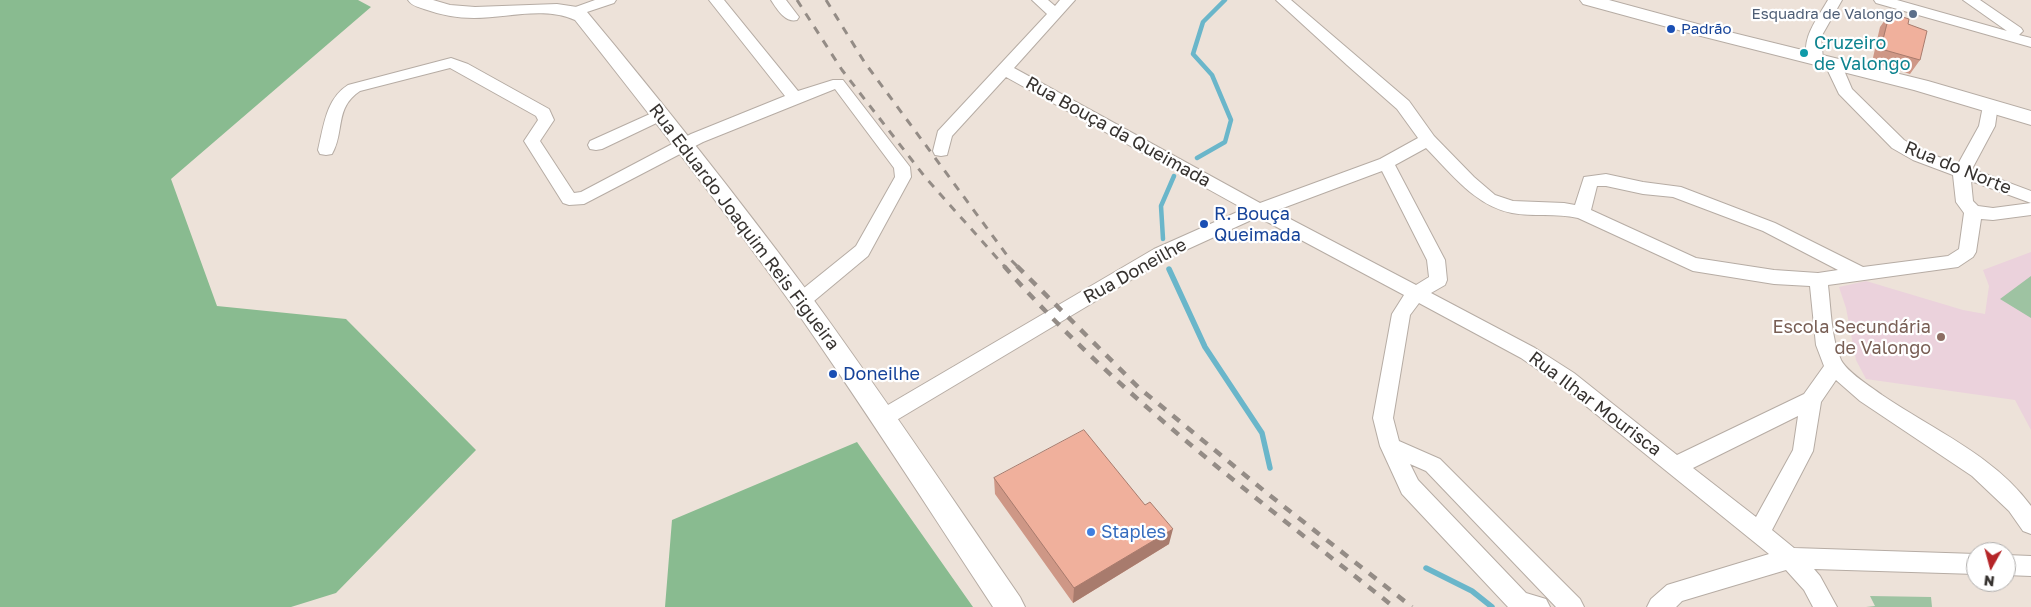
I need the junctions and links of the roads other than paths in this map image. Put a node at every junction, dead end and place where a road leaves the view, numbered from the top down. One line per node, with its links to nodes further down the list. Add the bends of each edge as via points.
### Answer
1 (417, 0): 12 (main road, via 435,8 463,12 559,8)
2 (609, 0): 12 (street)
3 (716, 0): 20 (street)
4 (778, 0): 14 (street)
5 (1039, 0): 13 (street)
6 (1068, 0): 13 (street)
7 (1283, 0): 24 (street, via 1403,105)
8 (1589, 0): 17 (main road)
9 (1835, 0): 17 (street, via 1814,37)
10 (1881, 0): 16 (street)
11 (1970, 0): 15 (street)
12 (575, 12): 22 (main road, Rua Eduardo Joaquim Reis Figueira)
13 (1056, 14): 19 (street)
14 (792, 17)
15 (2031, 38)
16 (2031, 42)
17 (1815, 59): 18 (main road)
18 (1835, 64): 21 (main road); 30 (street, Rua do Norte, via 1845,91 1898,144)
19 (1006, 70): 28 (street, via 944,135); 34 (street, Rua Bouça da Queimada)
20 (795, 98): 26 (street); 31 (street, via 838,83 902,167)
21 (1990, 105): 23 (main road); 30 (street, via 1987,126)
22 (661, 114): 25 (street); 26 (main road, Rua Eduardo Joaquim Reis Figueira)
23 (2031, 118)
24 (1428, 140): 29 (street, Rua Doneilhe); 36 (street, via 1489,199 1512,207)
25 (596, 145)
26 (685, 145): 27 (street, via 584,198 569,199 532,141 546,120 542,113 451,63 354,88 343,95 335,112); 40 (main road, Rua Eduardo Joaquim Reis Figueira)
27 (326, 150)
28 (941, 151)
29 (1386, 163): 34 (street, Rua Doneilhe); 39 (street, via 1436,260 1438,280)
30 (1961, 173): 32 (street, Rua do Norte); 35 (street, via 1965,202)
31 (903, 177): 40 (street, via 862,251)
32 (2031, 198)
33 (2031, 209): 35 (street, Rua do Norte, via 1993,214)
34 (1259, 210): 39 (street, Rua Bouça da Queimada); 43 (street, Rua Doneilhe, via 1160,254)
35 (1973, 212): 37 (street, via 1967,252 1952,262)
36 (1582, 213): 37 (street, via 1590,181 1606,180 1675,191 1769,227); 38 (street, via 1693,264 1765,276)
37 (1859, 273): 38 (street)
38 (1818, 280): 41 (street, via 1826,345)
39 (1415, 294): 44 (street, via 1401,314 1383,418); 45 (street, Rua Ilhar Mourisca, via 1528,353 1567,379)
40 (801, 301): 43 (main road, Rua Eduardo Joaquim Reis Figueira)
41 (1834, 367): 42 (street); 46 (street, via 1871,399 1970,463 2005,492)
42 (1811, 400): 45 (street); 47 (street, via 1803,450)
43 (883, 418): 52 (main road, Rua Eduardo Joaquim Reis Figueira)
44 (1390, 446): 53 (street, via 1410,487 1519,602); 54 (street, via 1433,466)
45 (1676, 466): 47 (street, Rua Ilhar Mourisca)
46 (2031, 524)
47 (1759, 532): 48 (street, Rua Ilhar Mourisca)
48 (1790, 558): 49 (street); 55 (street, via 1675,593); 56 (street, via 1812,583)
49 (1966, 564)
50 (2016, 565): 51 (street)
51 (2031, 566)
52 (1010, 607)
53 (1538, 607)
54 (1572, 607)
55 (1659, 607)
56 (1825, 607)

